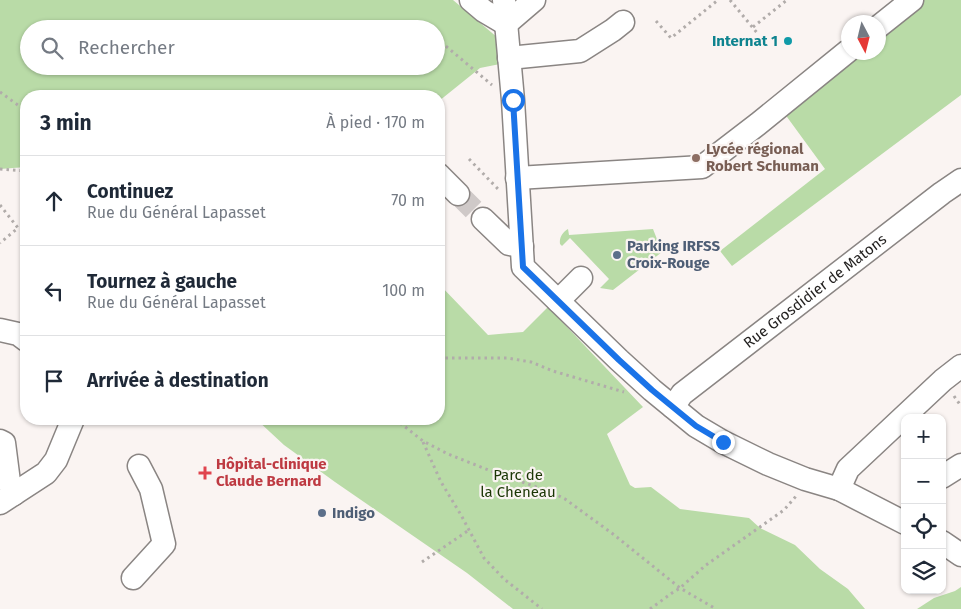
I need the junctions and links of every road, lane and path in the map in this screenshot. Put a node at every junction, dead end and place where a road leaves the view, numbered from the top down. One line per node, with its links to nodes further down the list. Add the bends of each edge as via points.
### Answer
1 (471, 0): 11 (street)
2 (504, 0): 11 (street)
3 (534, 0): 11 (street)
4 (718, 0): 8 (path, via 671,38)
5 (730, 0): 12 (path)
6 (787, 0): 12 (path)
7 (912, 0): 9 (street)
8 (656, 21)
9 (886, 21)
10 (623, 22): 16 (street, via 580,51)
11 (506, 24): 16 (street)
12 (753, 27): 13 (path)
13 (758, 34)
14 (445, 45): 18 (path)
15 (841, 57): 25 (street, via 702,166)
16 (509, 58): 18 (street)
17 (0, 92): 19 (path)
18 (506, 95): 25 (street)
19 (20, 107)
20 (469, 159): 25 (path, via 503,193)
21 (0, 170): 22 (path)
22 (20, 171)
23 (961, 180): 38 (street, Rue Grosdidier de Matons, via 682,394)
24 (445, 181): 26 (street)
25 (518, 186): 30 (street)
26 (458, 194)
27 (0, 205): 29 (path, via 18,228)
28 (483, 220): 30 (street, via 509,244)
29 (0, 243)
30 (522, 246): 32 (street, via 523,267)
31 (581, 278): 32 (street)
32 (558, 301): 37 (street)
33 (0, 330): 34 (street)
34 (20, 336)
35 (445, 358): 37 (path, via 507,358 531,362 626,392)
36 (961, 366): 47 (street, via 848,469)
37 (652, 390): 38 (street)
38 (673, 408): 46 (street, via 723,442)
39 (71, 425): 48 (street, via 56,460 46,472)
40 (403, 425): 42 (path)
41 (0, 441): 48 (street, via 4,442 9,482)
42 (423, 441): 50 (path); 55 (path, via 448,454 565,499)
43 (139, 466): 54 (street, via 151,489 164,544)
44 (961, 466): 45 (street)
45 (946, 475)
46 (805, 479): 47 (street); 55 (path, via 796,497 784,510 706,565)
47 (839, 489): 49 (street)
48 (7, 498)
49 (901, 521)
50 (468, 530): 53 (path); 56 (path, via 484,558 504,579)
51 (946, 545): 52 (street)
52 (961, 555)
53 (422, 562)
54 (133, 578)
55 (680, 588): 57 (path); 58 (path)
56 (542, 609)
57 (650, 609)
58 (716, 609)

